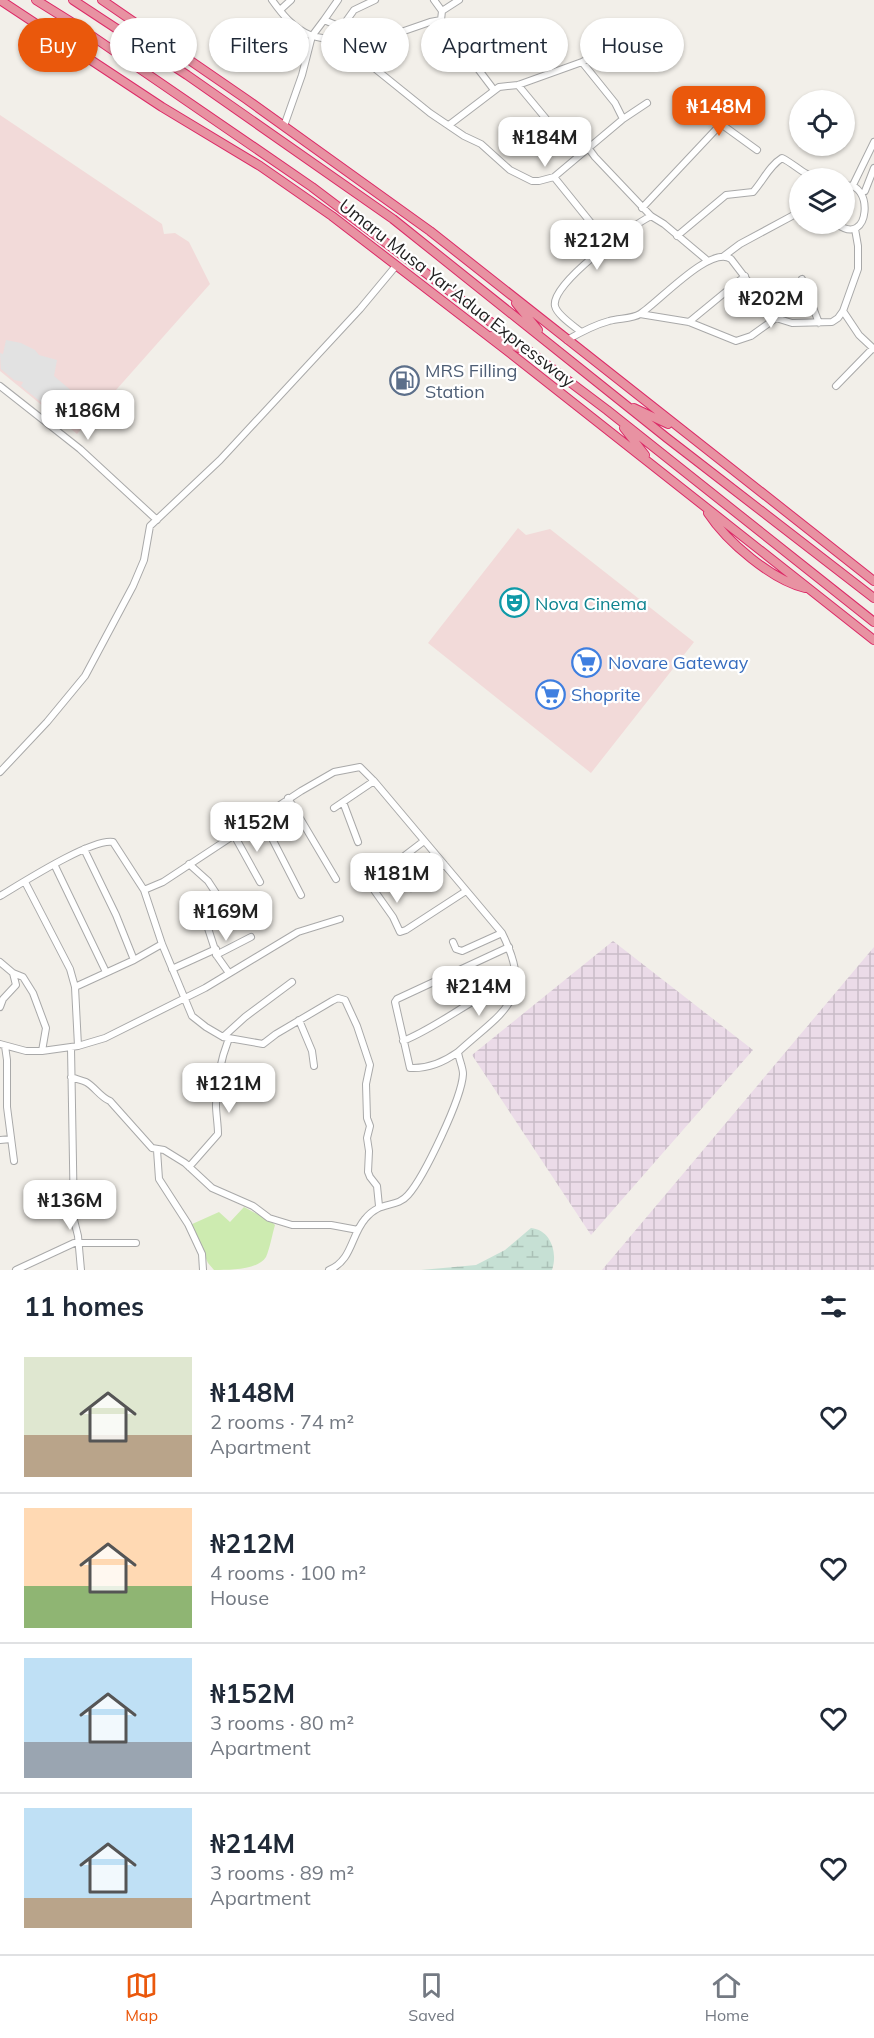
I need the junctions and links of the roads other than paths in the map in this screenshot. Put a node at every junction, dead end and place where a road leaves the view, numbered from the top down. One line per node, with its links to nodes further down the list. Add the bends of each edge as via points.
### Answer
1 (0, 0): 47 (highway, Umaru Musa Yar'Adua Expressway, via 162,107 260,166 332,216)
2 (36, 0): 61 (highway, Umaru Musa Yar'Adua Expressway, via 312,187)
3 (73, 0): 59 (highway, Umaru Musa Yar'Adua Expressway, via 393,219)
4 (102, 0): 28 (highway, Umaru Musa Yar'Adua Expressway)
5 (272, 0): 11 (street)
6 (291, 0): 11 (street)
7 (339, 0): 13 (street)
8 (375, 0): 14 (street, via 354,10)
9 (434, 0): 12 (street)
10 (459, 0): 12 (street)
11 (280, 10): 17 (street)
12 (442, 11): 15 (street)
13 (326, 18)
14 (348, 18)
15 (441, 18)
16 (321, 24): 17 (street)
17 (312, 36): 27 (street, via 342,42); 28 (street)
18 (580, 63): 21 (street)
19 (480, 72): 22 (street)
20 (590, 72): 25 (street, via 615,103)
21 (518, 85): 22 (street); 30 (street, via 552,126 575,130)
22 (494, 90): 27 (street)
23 (647, 103): 25 (street)
24 (698, 103): 26 (street)
25 (622, 119): 30 (street)
26 (721, 123): 31 (street); 39 (street)
27 (449, 125): 34 (street, via 481,144 522,177 539,182)
28 (284, 126): 50 (highway, Umaru Musa Yar'Adua Expressway, via 430,231)
29 (874, 142): 35 (street)
30 (590, 148): 34 (street); 39 (street)
31 (758, 150)
32 (798, 168): 43 (street, via 782,158 753,192 726,195)
33 (874, 168): 37 (street)
34 (554, 177): 44 (street)
35 (855, 181)
36 (855, 186): 37 (street)
37 (865, 191): 38 (street)
38 (872, 206): 42 (street, via 867,222)
39 (642, 208): 40 (street)
40 (651, 216): 43 (street); 44 (street)
41 (789, 218): 45 (street)
42 (855, 229): 51 (street, via 858,269)
43 (677, 236): 46 (street)
44 (608, 244): 57 (street, via 555,298 556,310)
45 (724, 256): 46 (street); 48 (street)
46 (708, 261): 52 (street)
47 (395, 267): 56 (highway, Umaru Musa Yar'Adua Expressway); 68 (street, via 252,426)
48 (745, 276): 53 (street); 54 (street)
49 (802, 279): 55 (street)
50 (504, 290): 58 (highway, Umaru Musa Yar'Adua Expressway); 59 (highway)
51 (843, 311): 55 (street, via 832,322); 60 (street)
52 (640, 314): 54 (street); 57 (street)
53 (776, 318): 54 (street, via 751,336 736,341); 55 (street, via 792,323)
54 (688, 322)
55 (819, 323)
56 (476, 329): 61 (highway); 67 (highway, Umaru Musa Yar'Adua Expressway)
57 (581, 332): 58 (street)
58 (567, 340): 66 (highway, Umaru Musa Yar'Adua Expressway)
59 (552, 346): 64 (highway, Umaru Musa Yar'Adua Expressway)
60 (873, 349): 63 (street)
61 (534, 355): 65 (highway, Umaru Musa Yar'Adua Expressway)
62 (0, 386): 68 (street, via 80,449)
63 (836, 386)
64 (622, 402): 66 (highway); 70 (highway, Umaru Musa Yar'Adua Expressway)
65 (614, 416): 67 (highway); 71 (highway, Umaru Musa Yar'Adua Expressway)
66 (682, 430): 69 (highway, Umaru Musa Yar'Adua Expressway)
67 (654, 467): 72 (highway, Umaru Musa Yar'Adua Expressway)
68 (157, 520): 73 (street, via 150,526 144,560 133,586 85,676)
69 (874, 581)
70 (874, 598)
71 (874, 622)
72 (874, 640)
73 (0, 772)
74 (374, 781): 75 (street, via 360,766 348,768); 76 (street); 80 (street)
75 (288, 798): 78 (street); 86 (street)
76 (343, 802): 77 (street); 81 (street)
77 (334, 808)
78 (261, 817): 79 (street); 92 (street)
79 (234, 835): 83 (street); 88 (street)
80 (424, 841): 84 (street); 91 (street, via 369,883 400,932)
81 (358, 842)
82 (84, 849): 85 (street); 90 (street, via 113,842); 103 (street)
83 (189, 864): 90 (street); 94 (street, via 208,881)
84 (444, 864): 89 (street); 91 (street)
85 (55, 866): 87 (street); 107 (street)
86 (336, 879)
87 (25, 882): 93 (street); 113 (street, via 60,947)
88 (260, 882)
89 (411, 888)
90 (144, 890): 100 (street)
91 (466, 891): 97 (street)
92 (301, 895)
93 (0, 896)
94 (228, 913)
95 (205, 919): 102 (street)
96 (340, 919): 109 (street, via 298,932)
97 (502, 933): 99 (street, via 462,951); 101 (street)
98 (251, 936): 102 (street)
99 (453, 942)
100 (162, 945): 103 (street); 106 (street)
101 (509, 947): 111 (street); 118 (street, via 397,999)
102 (216, 952): 106 (street); 109 (street)
103 (134, 960): 107 (street)
104 (0, 962): 105 (street)
105 (7, 968): 108 (street); 110 (street)
106 (172, 969): 114 (street)
107 (106, 972): 113 (street)
108 (13, 973): 115 (street, via 15,985); 121 (street, via 23,976 46,1028)
109 (229, 973): 114 (street)
110 (0, 974)
111 (518, 981): 118 (street, via 498,987); 122 (street, via 507,1007)
112 (292, 982): 117 (street, via 245,1017)
113 (75, 987): 120 (street)
114 (184, 998): 117 (street, via 192,1016); 120 (street, via 120,1032)
115 (0, 1007)
116 (299, 1020): 117 (street, via 262,1044); 123 (street); 131 (street, via 338,998 348,1004 370,1065 366,1084 369,1172 377,1186)
117 (226, 1038): 130 (street, via 216,1106 218,1134)
118 (403, 1041): 122 (street, via 411,1068 429,1066)
119 (3, 1045): 121 (street); 125 (street, via 8,1060)
120 (75, 1047): 121 (street); 124 (street)
121 (42, 1052)
122 (458, 1052): 131 (street, via 463,1075 457,1100 429,1160 407,1196)
123 (314, 1066)
124 (71, 1077): 128 (street, via 110,1101); 133 (street, via 74,1220)
125 (4, 1087): 126 (street)
126 (11, 1139): 127 (street); 129 (street)
127 (0, 1140)
128 (156, 1150): 130 (street, via 164,1150); 137 (street, via 159,1179 195,1238)
129 (14, 1161)
130 (189, 1167): 132 (street, via 212,1188 253,1206 269,1218)
131 (379, 1206): 132 (street)
132 (358, 1230): 138 (street, via 340,1264)
133 (78, 1242): 134 (street); 135 (street); 136 (street)
134 (136, 1243)
135 (16, 1270)
136 (81, 1270)
137 (203, 1270)
138 (329, 1270)

